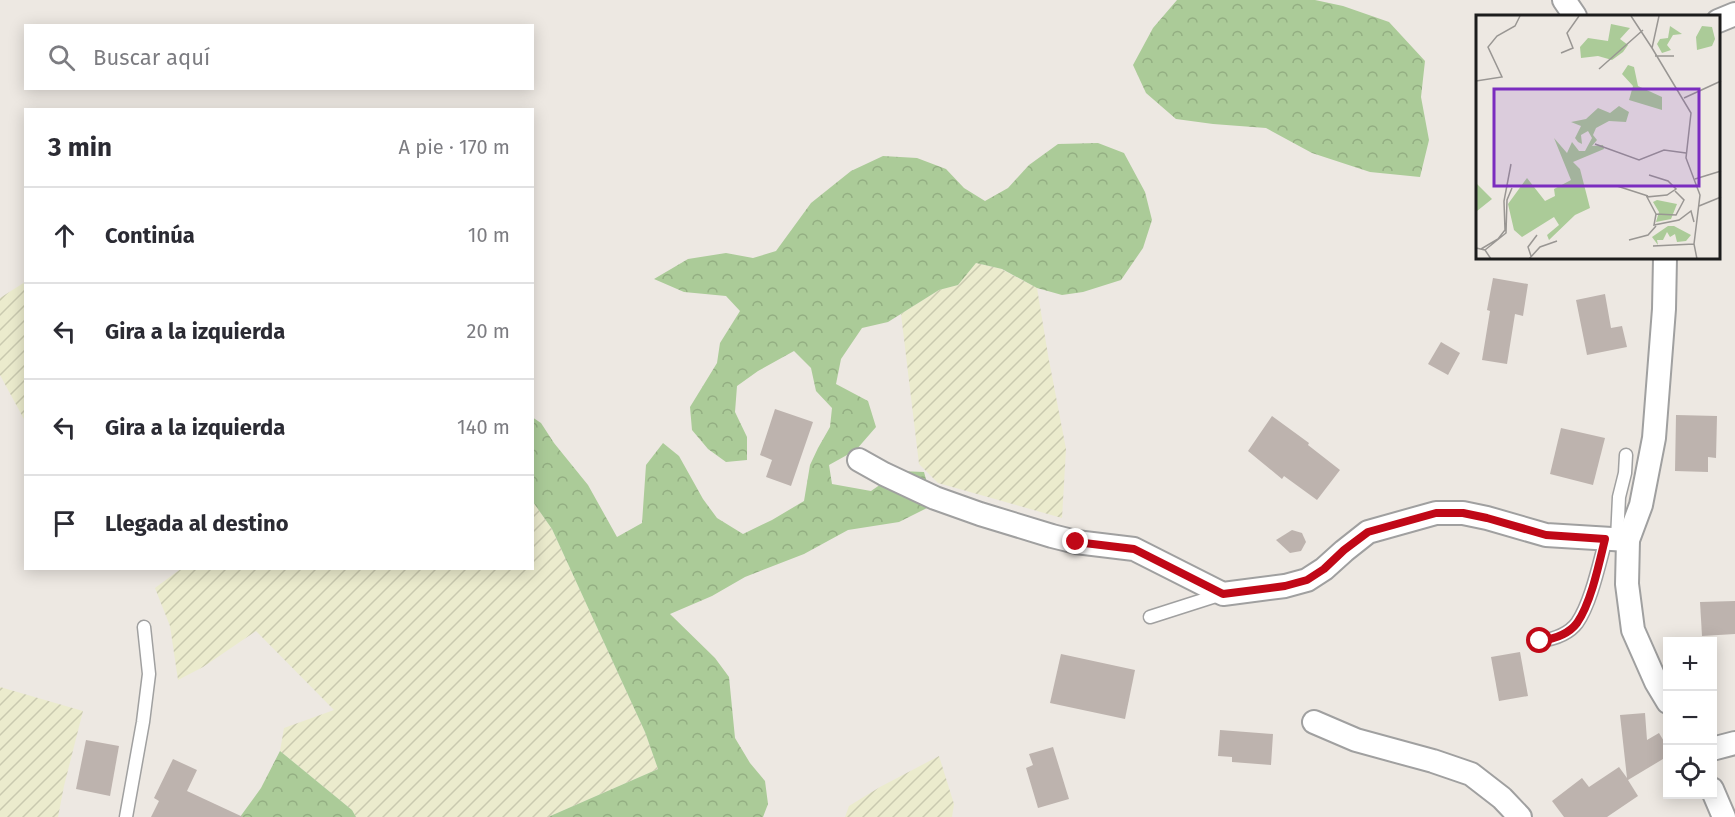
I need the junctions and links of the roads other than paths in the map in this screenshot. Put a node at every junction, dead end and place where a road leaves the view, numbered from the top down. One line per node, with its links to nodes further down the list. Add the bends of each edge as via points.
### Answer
1 (1564, 0): 3 (street)
2 (1735, 14): 4 (street)
3 (1574, 15)
4 (1720, 21)
5 (1665, 260): 8 (street, via 1654,438 1641,505)
6 (1626, 454): 8 (lane)
7 (859, 460): 9 (street, via 935,498 1018,526 1076,542 1134,549)
8 (1617, 540): 9 (street, via 1546,535 1463,513 1436,513 1368,532 1307,580); 12 (lane, via 1598,570 1576,624 1560,637); 13 (street, via 1634,630)
9 (1223, 594): 10 (lane)
10 (1150, 617)
11 (144, 627): 18 (lane, via 148,674)
12 (1540, 641)
13 (1663, 694)
14 (1314, 722): 19 (street, via 1356,740 1472,774)
15 (1735, 743): 16 (street)
16 (1717, 749)
17 (1717, 799): 20 (street)
18 (126, 817)
19 (1520, 817)
20 (1724, 817)

